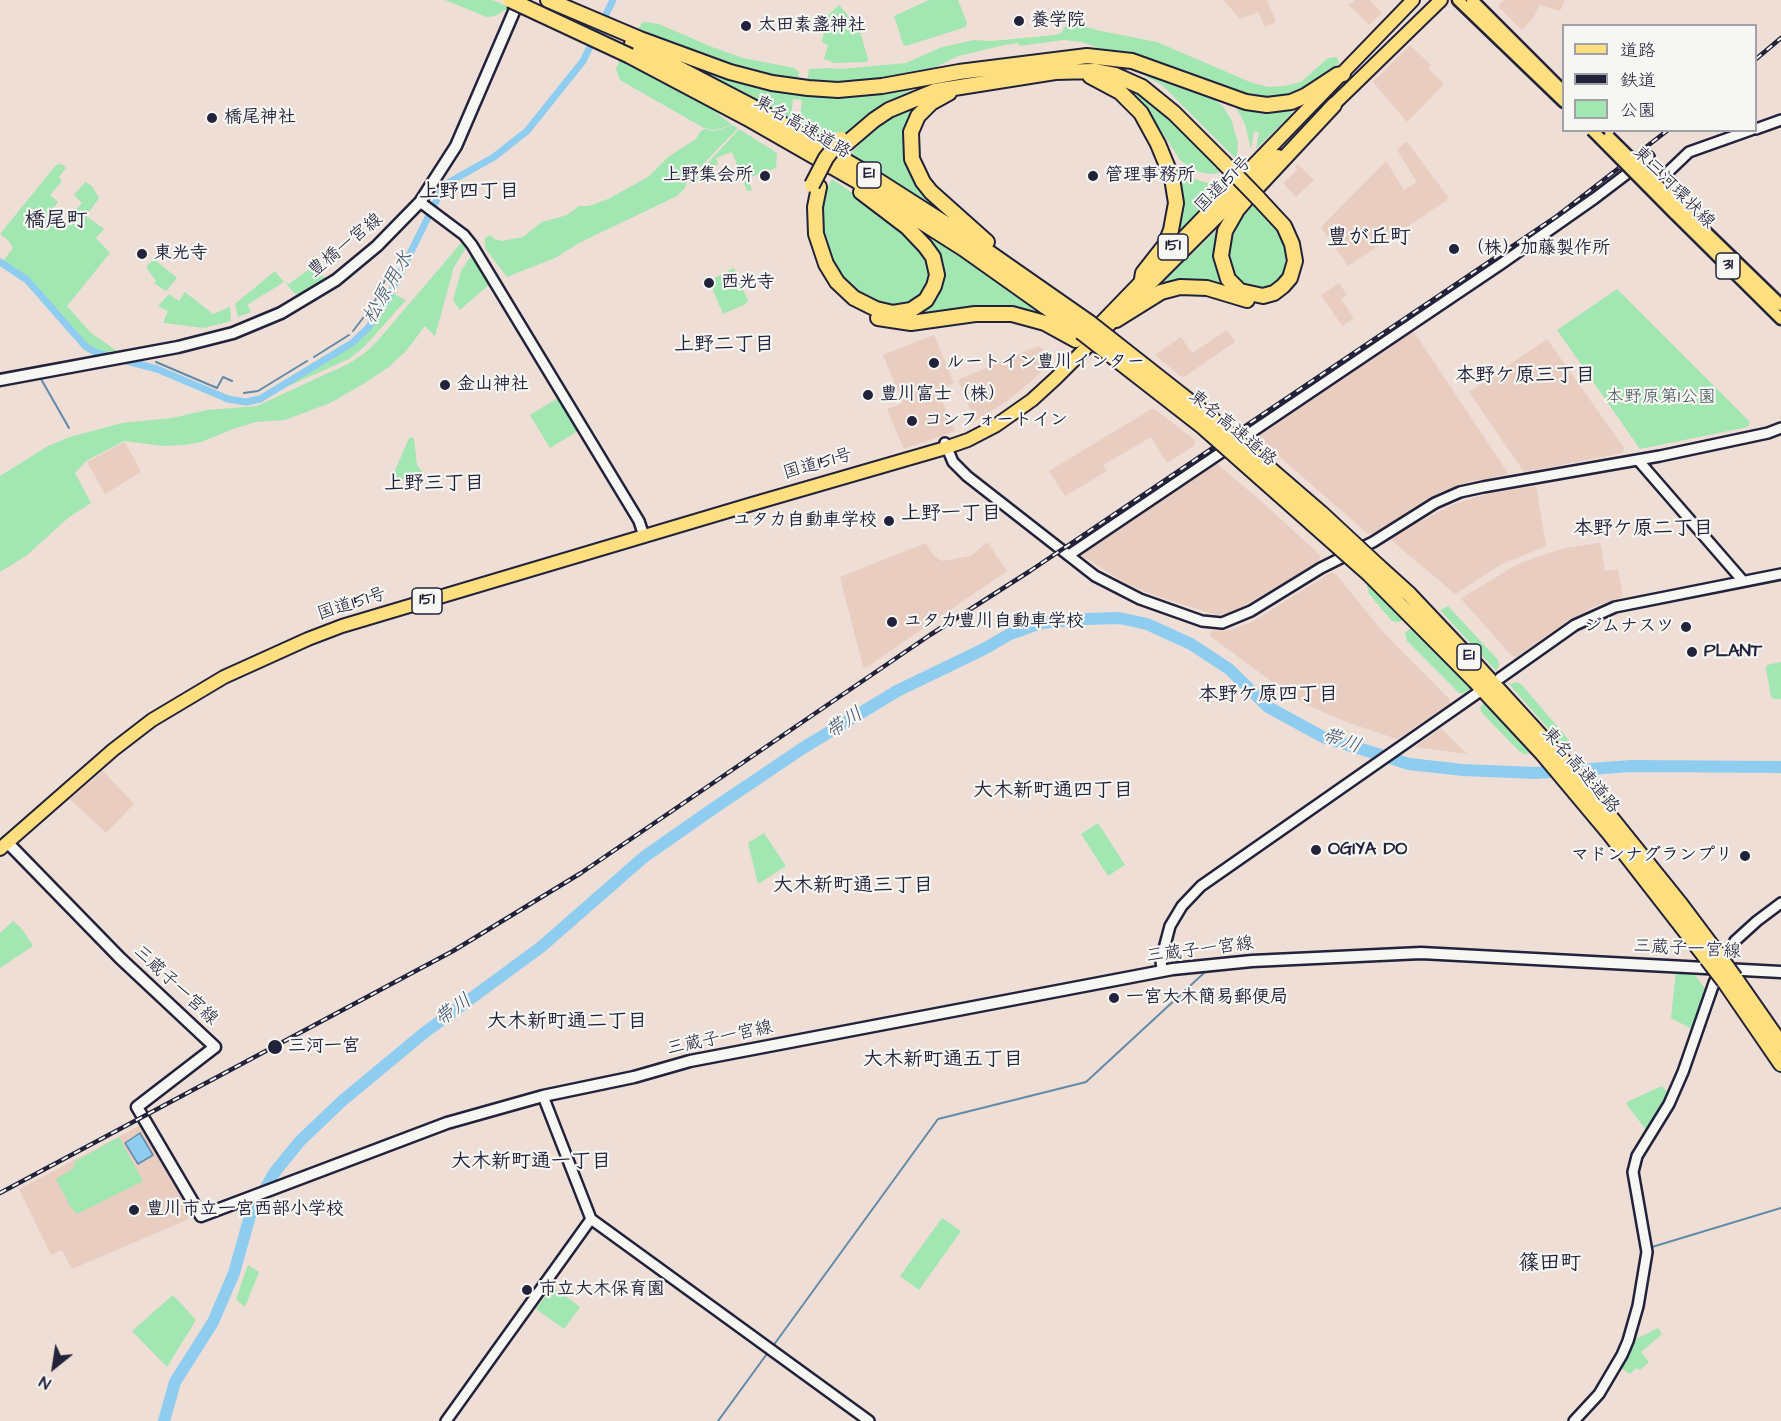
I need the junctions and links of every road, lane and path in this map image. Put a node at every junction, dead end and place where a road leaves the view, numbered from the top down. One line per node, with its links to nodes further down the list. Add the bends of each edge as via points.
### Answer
1 (510, 0): 9 (highway, 東名高速道路 / E1, bridge)
2 (519, 0): 30 (main road, 豊橋一宮線)
3 (539, 0): 9 (highway, 東名高速道路 / E1)
4 (548, 0): 9 (highway)
5 (1413, 0): 13 (highway, 国道151号 / 151)
6 (1441, 0): 17 (highway, 国道151号 / 151)
7 (1458, 0): 16 (main road)
8 (1472, 0): 15 (main road)
9 (635, 47): 12 (highway, via 772,83 808,88 882,86); 23 (highway, 東名高速道路 / E1); 33 (highway, 東名高速道路 / E1, via 753,107 853,165)
10 (1061, 58): 12 (highway); 13 (highway, via 1087,56 1132,61 1246,102 1267,105 1298,99); 26 (highway, via 1113,68 1149,84)
11 (1069, 72): 14 (highway); 26 (highway, via 1115,75 1142,87); 32 (highway, via 1096,78 1127,98 1147,122 1166,162 1175,192 1174,221 1165,245)
12 (949, 74): 24 (highway, via 889,102 857,124)
13 (1343, 74): 32 (highway, 国道151号 / 151)
14 (958, 87): 24 (highway, via 935,91 889,110); 33 (highway, via 918,116 911,132 912,159 931,192)
15 (1562, 91)
16 (1562, 101)
17 (1334, 105): 29 (highway, via 1249,196 1225,231 1221,256 1228,279 1240,291 1263,296 1287,282 1294,256 1284,226); 36 (highway, 国道151号 / 151, via 1263,170)
18 (1781, 120): 19 (street)
19 (1757, 128)
20 (1594, 132): 31 (main road, 東三河環状線 / 31, bridge)
21 (1604, 132): 31 (main road, 東三河環状線 / 31, bridge)
22 (1745, 132): 27 (street, via 1689,152)
23 (785, 139): 28 (highway, via 805,157 856,188 925,246 937,275 922,304 906,312 882,311 854,298 837,282 823,258 816,234); 37 (highway, 東名高速道路 / E1, via 909,213)
24 (844, 141): 28 (highway)
25 (1649, 157): 43 (street, via 1501,264)
26 (1225, 160): 29 (highway, bridge)
27 (1665, 174)
28 (816, 186): 37 (highway, via 808,204 807,227 816,263 832,287 858,309 877,318 904,323 975,314 1012,314)
29 (1261, 196): 36 (highway, via 1292,225 1299,242 1301,267 1290,288 1276,298 1258,302 1199,286 1170,289)
30 (427, 207): 38 (main road, 豊橋一宮線, via 336,280 281,313 252,325 178,347); 42 (street, via 472,245 639,520)
31 (1677, 210): 34 (main road, 東三河環状線 / 31); 35 (main road, 東三河環状線 / 31)
32 (1142, 279): 40 (highway, 国道151号 / 151, via 1030,392 994,419)
33 (1046, 291): 37 (highway, 東名高速道路 / E1)
34 (1781, 305)
35 (1781, 319)
36 (1116, 320): 40 (highway, 国道151号 / 151, via 1025,405 995,426)
37 (1083, 332): 44 (highway, 東名高速道路 / E1, bridge); 44 (highway, 東名高速道路 / E1, bridge, via 1212,419 1321,513)
38 (0, 380)
39 (1781, 428): 41 (street)
40 (946, 445): 42 (highway, 国道151号 / 151); 43 (street, via 953,462 967,476)
41 (1638, 460): 43 (street, via 1460,492 1251,611 1222,623 1202,621 1128,595); 46 (street)
42 (644, 536): 49 (highway, 国道151号 / 151, via 342,626 224,677 152,720)
43 (1069, 555)
44 (1374, 570): 53 (highway, 東名高速道路 / E1, bridge, via 1475,681 1549,753)
45 (1781, 574): 46 (street)
46 (1743, 581): 47 (street, via 1653,598 1594,616)
47 (1500, 678)
48 (1479, 692): 51 (street, via 1196,891 1170,926)
49 (3, 845): 56 (main road, 三蔵子一宮線, via 215,1047 136,1107 201,1216 447,1123)
50 (1781, 903): 53 (street, via 1739,936)
51 (1162, 971): 53 (main road, 三蔵子一宮線, via 1252,961 1407,952); 56 (main road, 三蔵子一宮線, via 690,1061)
52 (1781, 972): 53 (main road, 三蔵子一宮線)
53 (1727, 976): 54 (highway, 東名高速道路); 55 (highway, 東名高速道路); 60 (street, via 1713,984 1669,1104 1634,1164 1647,1251 1638,1306 1622,1355 1599,1394)
54 (1781, 1044)
55 (1781, 1064)
56 (543, 1096): 57 (street)
57 (591, 1220): 58 (street); 59 (street)
58 (446, 1421)
59 (869, 1421)
60 (1574, 1421)

